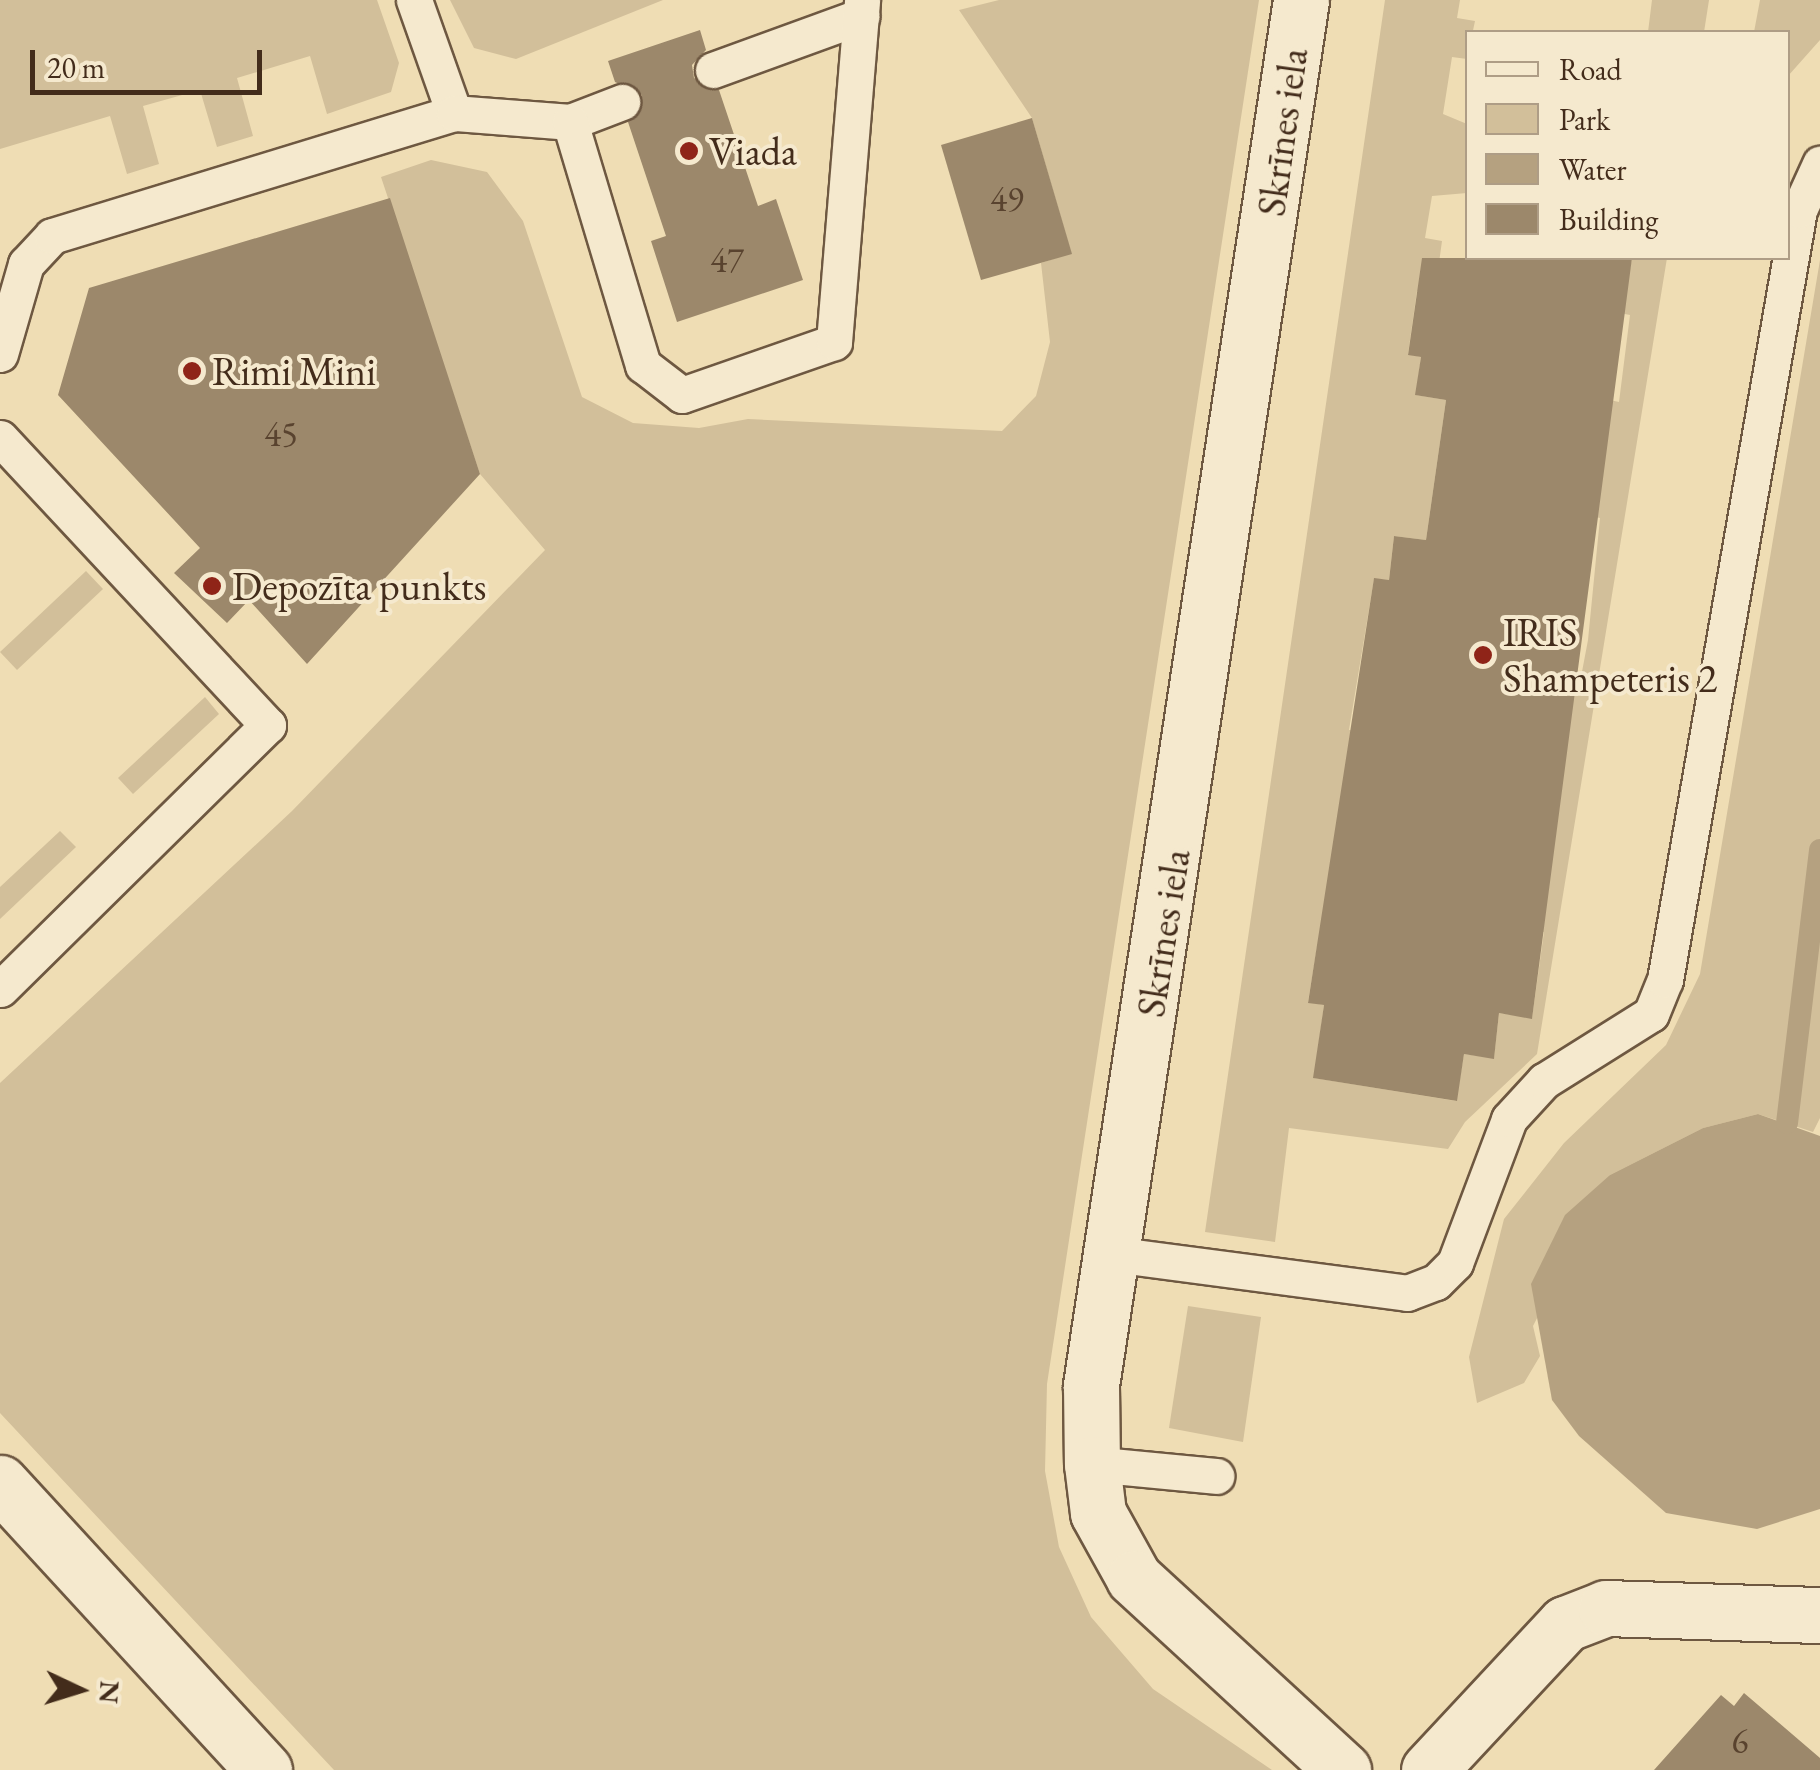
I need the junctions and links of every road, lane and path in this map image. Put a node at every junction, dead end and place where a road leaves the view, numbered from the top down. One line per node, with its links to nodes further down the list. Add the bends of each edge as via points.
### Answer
1 (414, 0): 6 (lane)
2 (1301, 0): 12 (street, Skrīnes iela)
3 (861, 8): 4 (lane); 7 (lane, via 834,342 682,395 642,366)
4 (713, 70)
5 (622, 102): 7 (lane)
6 (454, 113): 7 (lane); 9 (lane, via 52,236 26,264)
7 (570, 122)
8 (1820, 164): 12 (lane, via 1799,210 1666,980 1652,1014 1544,1081 1509,1119 1455,1263 1436,1282 1407,1293)
9 (0, 354)
10 (0, 438): 11 (lane, via 268,725)
11 (0, 988)
12 (1112, 1254): 13 (street, Skrīnes iela, via 1091,1386)
13 (1092, 1464): 14 (lane); 18 (street, Skrīnes iela, via 1098,1514 1134,1578)
14 (1216, 1476)
15 (0, 1484): 17 (street)
16 (1820, 1615): 19 (street, via 1606,1608 1578,1619)
17 (264, 1770)
18 (1342, 1770)
19 (1429, 1770)

